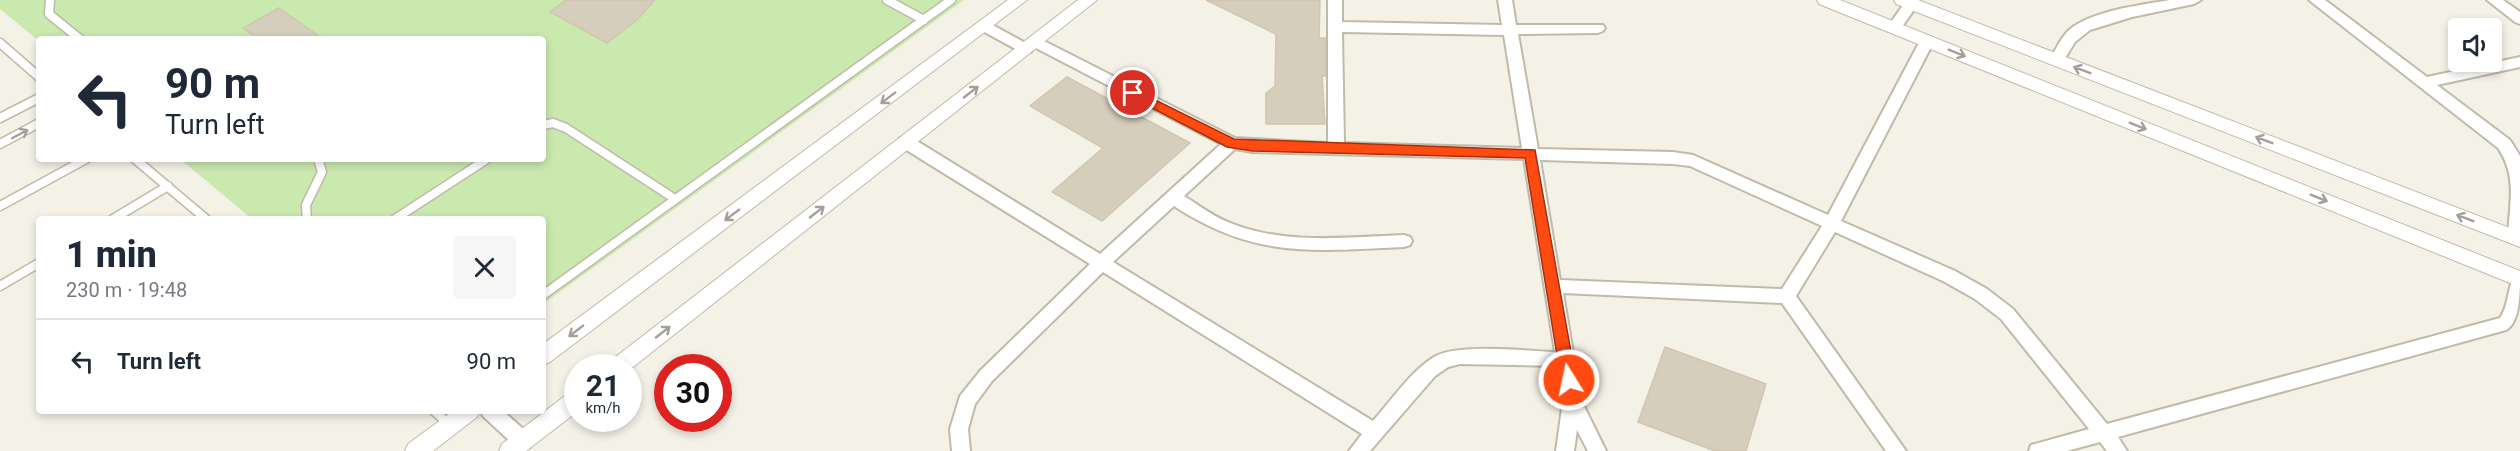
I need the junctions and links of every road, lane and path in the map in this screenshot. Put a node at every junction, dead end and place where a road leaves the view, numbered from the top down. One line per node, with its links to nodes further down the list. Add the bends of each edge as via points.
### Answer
1 (50, 0): 21 (lane, via 49,14)
2 (887, 0): 15 (lane)
3 (951, 0): 15 (lane)
4 (1019, 0): 16 (street)
5 (1089, 0): 24 (street)
6 (1335, 0): 17 (street)
7 (1505, 0): 20 (street)
8 (1825, 0): 19 (street)
9 (2194, 0): 13 (street)
10 (2316, 0): 28 (street)
11 (2494, 0): 14 (street)
12 (1907, 2): 19 (street); 25 (street)
13 (2158, 4): 25 (street, via 2078,30)
14 (2520, 19)
15 (924, 20): 45 (lane)
16 (984, 26): 24 (street); 61 (street, one-way to 61)
17 (1335, 27): 20 (street); 36 (street)
18 (1598, 28): 20 (street)
19 (1894, 28): 22 (street)
20 (1510, 30): 37 (street)
21 (76, 36)
22 (1927, 41): 51 (street); 56 (street, one-way to 56)
23 (0, 43): 27 (lane)
24 (1031, 45): 33 (street, one-way to 24); 34 (street)
25 (2056, 60): 52 (street, one-way to 25)
26 (2520, 62): 28 (street)
27 (36, 74)
28 (2425, 83): 42 (street, via 2505,144)
29 (36, 100): 30 (lane)
30 (0, 118)
31 (546, 124): 45 (lane, via 566,128)
32 (36, 125): 35 (lane, one-way to 32)
33 (906, 142): 54 (street); 62 (street, one-way to 33)
34 (1232, 143): 36 (street); 44 (street)
35 (0, 144)
36 (1336, 148): 37 (street)
37 (1531, 154): 51 (street, via 1693,161); 58 (street)
38 (81, 162): 46 (lane)
39 (139, 162): 43 (lane)
40 (319, 162): 49 (lane, via 322,172 306,205)
41 (482, 162): 50 (lane)
42 (2518, 163): 52 (street)
43 (168, 186): 47 (lane); 48 (lane)
44 (1173, 197): 53 (street, via 1226,229 1260,238 1308,244); 54 (street)
45 (675, 199): 59 (lane)
46 (0, 206)
47 (118, 216)
48 (203, 216)
49 (307, 216)
50 (400, 216)
51 (1832, 223): 60 (street); 70 (street, via 1950,276 2007,314)
52 (2518, 239)
53 (1404, 241)
54 (1101, 263): 69 (street); 73 (street, via 986,376 967,401 959,429)
55 (36, 264): 57 (lane)
56 (2520, 280): 70 (street, via 2515,310 2506,323)
57 (0, 286)
58 (1552, 286): 60 (street); 63 (street)
59 (546, 293)
60 (1787, 296): 77 (street)
61 (546, 354)
62 (635, 354)
63 (1565, 359): 64 (street); 69 (street, via 1460,357 1443,361)
64 (1572, 400): 75 (street); 76 (street)
65 (564, 409): 71 (street)
66 (457, 414): 68 (street)
67 (492, 414): 71 (street)
68 (442, 418): 72 (street)
69 (1374, 431): 74 (street)
70 (2103, 432): 78 (street); 79 (street)
71 (516, 446)
72 (416, 451)
73 (961, 451)
74 (1358, 451)
75 (1566, 451)
76 (1597, 451)
77 (1897, 451)
78 (2038, 451)
79 (2118, 451)

